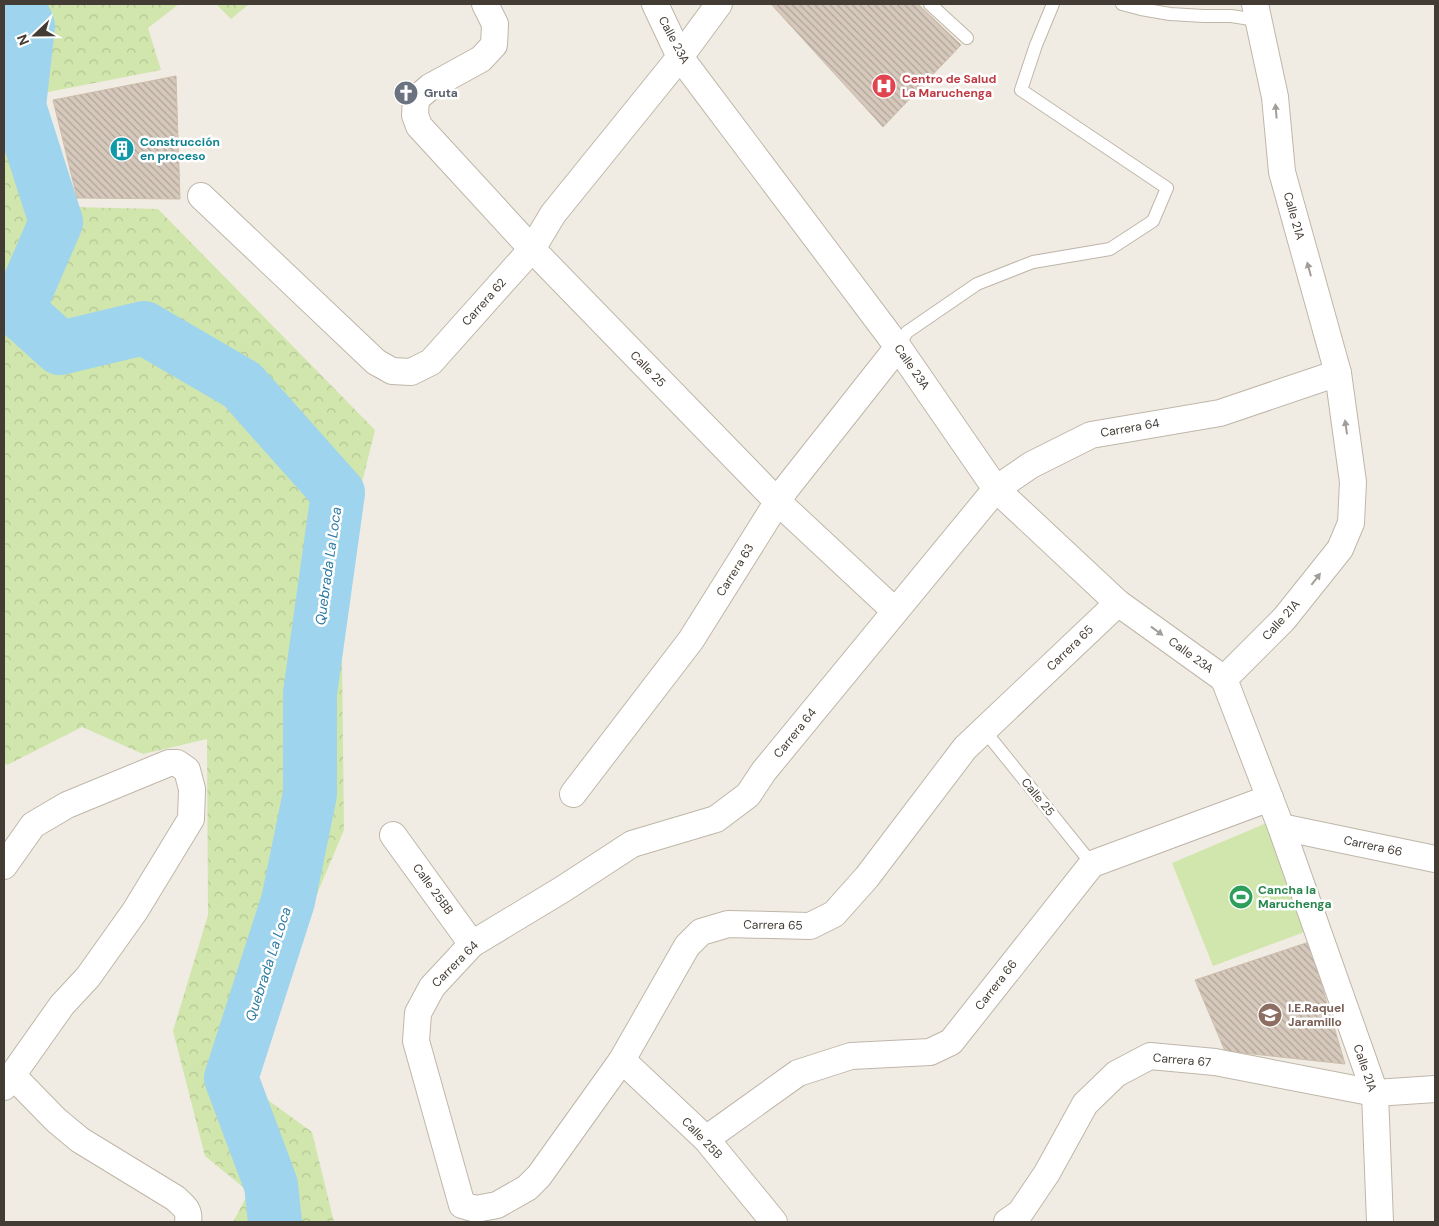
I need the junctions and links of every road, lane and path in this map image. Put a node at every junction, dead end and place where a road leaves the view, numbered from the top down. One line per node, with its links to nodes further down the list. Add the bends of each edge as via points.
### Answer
1 (485, 4): 11 (street, Calle 25, via 495,24 494,45 481,59 416,98 415,114 418,126)
2 (656, 4): 9 (street, Calle 23A)
3 (719, 4): 9 (street, Carrera 62)
4 (930, 4): 8 (lane)
5 (1053, 4): 12 (lane, via 1021,90 1166,188 1152,221 1110,249 1033,262 977,284 907,332)
6 (1122, 4): 7 (lane, via 1170,14 1231,16)
7 (1256, 12): 13 (street, Calle 21A, one-way to 7, via 1282,172 1274,97)
8 (967, 38)
9 (680, 57): 11 (street, Carrera 62, via 553,214); 12 (street, Calle 23A)
10 (202, 196): 11 (street, Carrera 62, via 376,362 392,370 411,372 431,362)
11 (532, 249): 15 (street, Calle 25)
12 (898, 347): 14 (street, Calle 23A); 15 (street, Carrera 63)
13 (1338, 373): 14 (street, Carrera 64, via 1220,413 1091,435 1031,465); 18 (street, Calle 21A, one-way to 13, via 1284,619 1340,548 1350,523 1353,482)
14 (996, 489): 16 (street, Calle 23A); 17 (street, Carrera 64)
15 (777, 501): 17 (street, Calle 25); 20 (street, Carrera 63, via 691,640)
16 (1118, 603): 18 (street, Calle 23A, one-way to 18); 19 (street, Carrera 65)
17 (895, 611): 27 (street, Carrera 64, via 748,795 716,819 632,844)
18 (1224, 679): 21 (street, Calle 21A)
19 (984, 730): 25 (lane, Calle 25); 28 (street, Carrera 65, via 965,748 867,877 834,914 810,926 728,924 701,932 687,946)
20 (573, 794)
21 (1270, 798): 22 (street, Calle 21A); 25 (street)
22 (1281, 827): 24 (street, Carrera 66); 31 (street, Calle 21A)
23 (393, 835): 27 (street, Calle 25BB)
24 (1435, 859)
25 (1092, 864): 32 (street, Carrera 66, via 951,1042 930,1052 851,1056 798,1073)
26 (4, 866): 29 (street, via 33,825 67,805 169,763 177,763 187,770 192,789 191,819 135,912 88,977 62,1005)
27 (472, 944): 33 (street, Carrera 64, via 432,987 418,1013 416,1041)
28 (622, 1060): 32 (street, Calle 25B); 34 (street, Carrera 65, via 539,1176)
29 (8, 1082): 35 (street, via 80,1140 175,1198 186,1207)
30 (1435, 1089): 31 (street, Carrera 67)
31 (1375, 1093): 37 (street, Carrera 67, via 1215,1062 1150,1056 1116,1074 1085,1104 1048,1173 1020,1213); 38 (street, Calle 21A)
32 (706, 1139): 36 (street, Calle 25B)
33 (462, 1205): 34 (street, Carrera 65)
34 (500, 1214)
35 (188, 1222)
36 (774, 1222)
37 (1007, 1222)
38 (1380, 1222)

